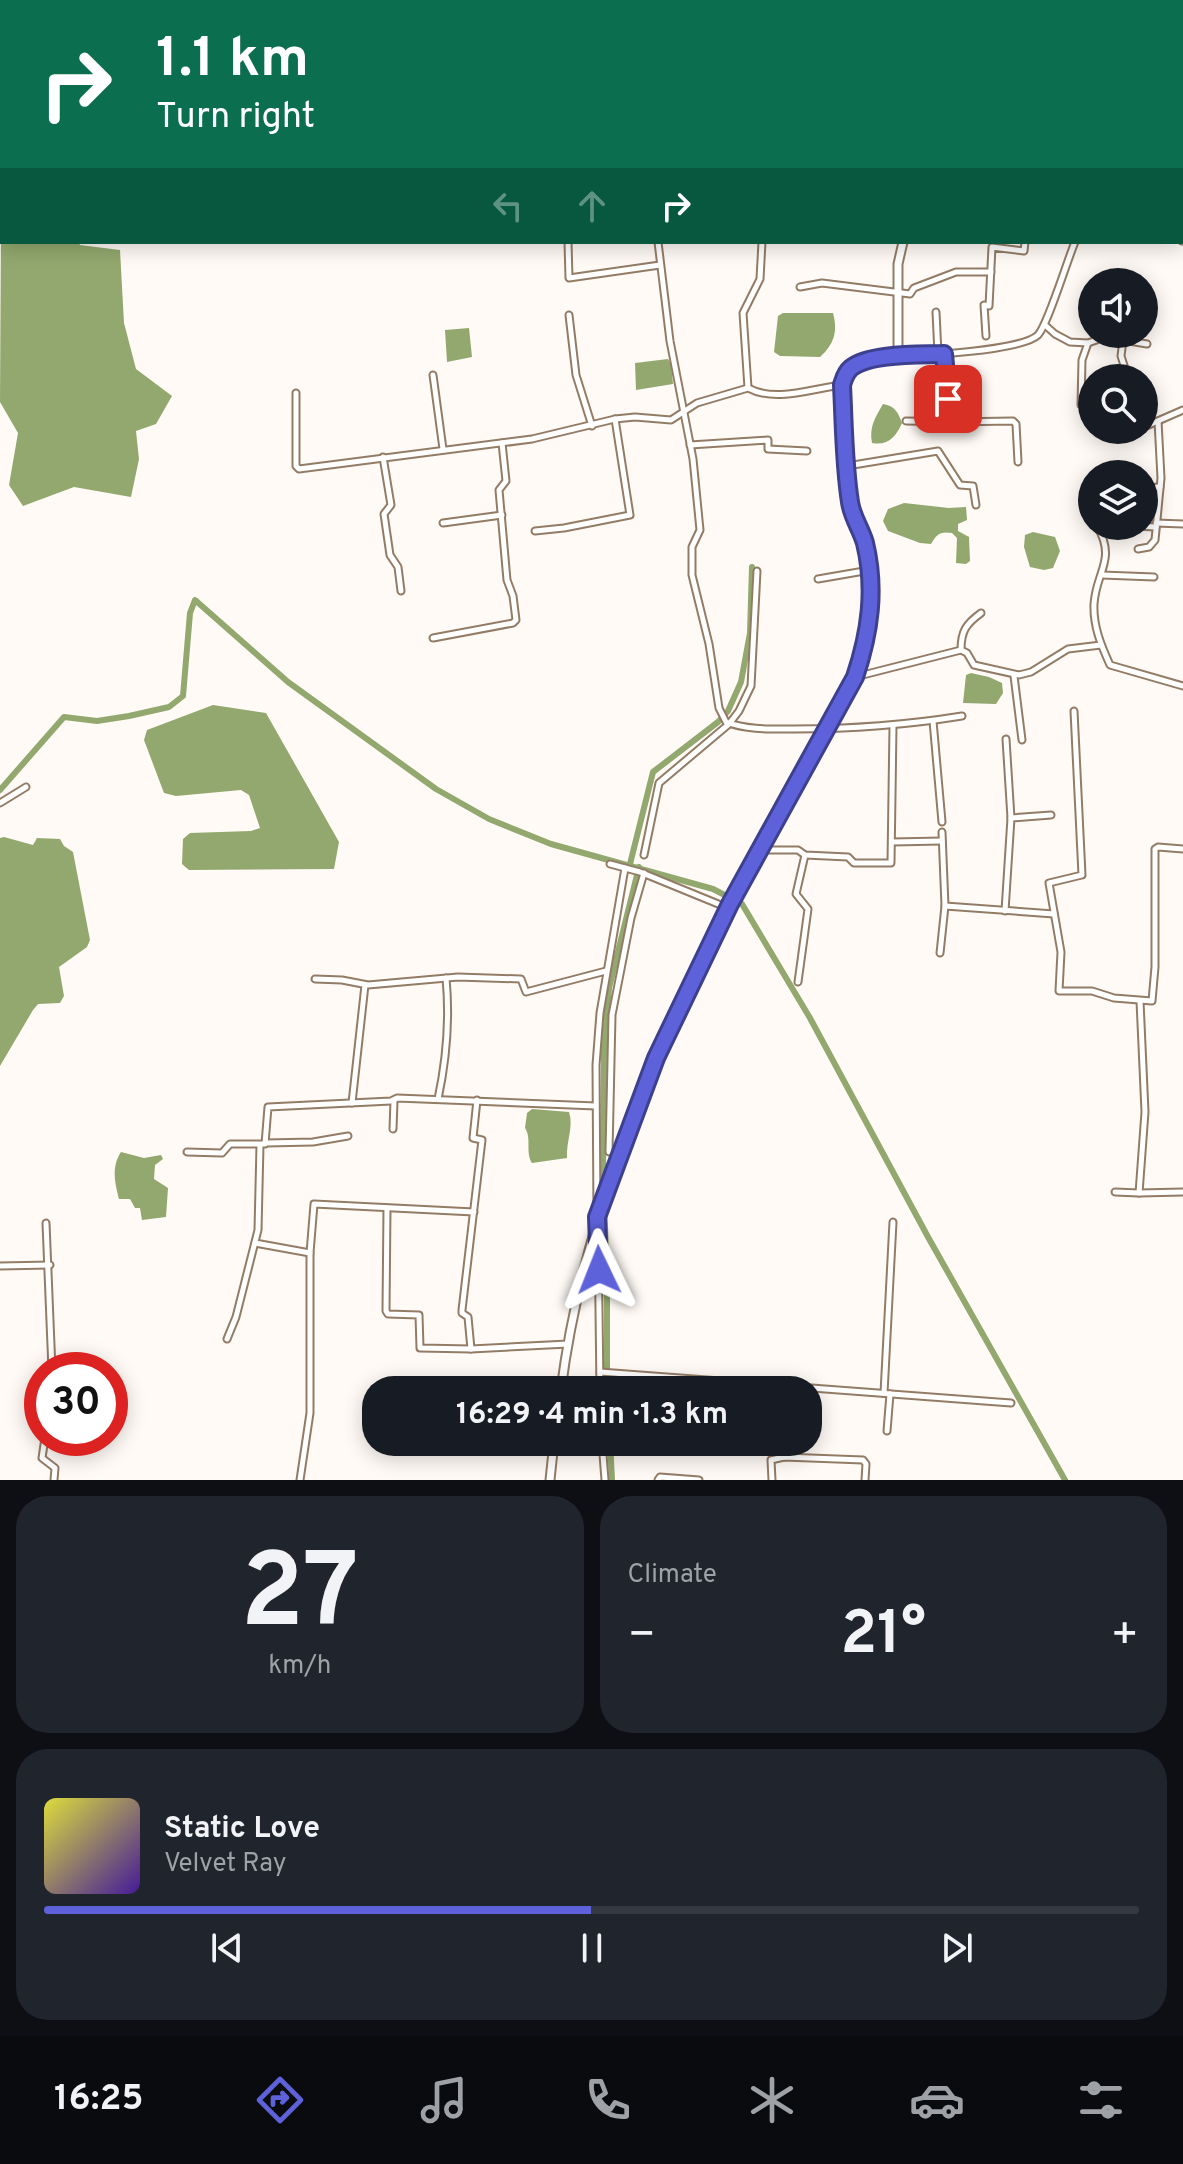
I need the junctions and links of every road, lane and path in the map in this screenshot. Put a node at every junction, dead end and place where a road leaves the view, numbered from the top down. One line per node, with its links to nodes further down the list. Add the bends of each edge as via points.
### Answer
1 (568, 244): 7 (street, via 569,278)
2 (658, 244): 7 (street)
3 (762, 244): 20 (street, via 760,279 743,313)
4 (903, 244): 10 (street)
5 (1025, 244): 8 (street, via 1024,251 992,247)
6 (1074, 244): 13 (street)
7 (660, 265): 23 (street)
8 (991, 272): 10 (street, via 956,272); 14 (street, via 989,306 984,305)
9 (800, 287): 10 (street, via 822,283)
10 (900, 294): 17 (street, via 899,342)
11 (936, 312): 16 (street)
12 (569, 315): 28 (street, via 576,375)
13 (1045, 325): 15 (street); 16 (street, via 1026,341)
14 (986, 336)
15 (1078, 342)
16 (941, 354): 17 (street); 27 (street)
17 (890, 357): 19 (street, via 850,369)
18 (433, 375): 31 (street)
19 (842, 385): 20 (street, via 798,394); 35 (street)
20 (748, 388): 23 (street, via 697,403)
21 (296, 393): 33 (street, via 297,468)
22 (1183, 410): 26 (street)
23 (684, 414): 24 (street, via 667,420); 30 (street)
24 (615, 419): 28 (street); 43 (street, via 630,515)
25 (906, 421): 27 (street)
26 (1158, 421): 36 (street)
27 (950, 422): 34 (street, via 1013,421)
28 (592, 426): 29 (street)
29 (502, 443): 31 (street); 39 (street)
30 (690, 445): 32 (street, via 768,440 768,449); 63 (street, via 700,530 691,553 692,575 720,712)
31 (443, 449): 33 (street)
32 (807, 451)
33 (383, 457): 52 (street, via 391,505 384,514)
34 (1018, 462)
35 (847, 466): 37 (street, via 935,450 960,485 973,486); 47 (street, via 850,504)
36 (1160, 487): 38 (street)
37 (976, 505)
38 (1158, 506)
39 (502, 515): 40 (street); 54 (street, via 506,577 516,620)
40 (443, 523)
41 (1183, 524): 42 (street)
42 (1158, 525)
43 (535, 531)
44 (1105, 540): 49 (street)
45 (1153, 540): 46 (street, via 1152,546)
46 (1138, 549)
47 (870, 570): 51 (street); 58 (street, via 869,620)
48 (757, 571): 63 (street, via 752,682)
49 (1102, 575): 50 (street); 55 (street, via 1094,606)
50 (1154, 577)
51 (818, 579)
52 (401, 591)
53 (981, 613): 56 (street, via 967,622)
54 (433, 638)
55 (1101, 645): 57 (street, via 1068,649 1031,672); 59 (street, via 1110,665)
56 (961, 650): 57 (street, via 974,665); 58 (street)
57 (1014, 676): 67 (street)
58 (855, 677): 65 (street)
59 (1183, 686)
60 (1074, 711): 86 (street, via 1082,875 1049,883)
61 (962, 716): 62 (street)
62 (933, 721): 64 (street); 72 (street)
63 (728, 723): 65 (street, via 758,729); 78 (street, via 659,783)
64 (893, 726): 65 (street); 75 (street)
65 (827, 729): 77 (street)
66 (1006, 739): 71 (street)
67 (1022, 740)
68 (26, 787): 69 (street)
69 (0, 803)
70 (1051, 815): 71 (street)
71 (1011, 818): 85 (street)
72 (942, 822)
73 (942, 832): 74 (street)
74 (942, 841): 75 (street); 84 (street)
75 (892, 842): 79 (street, via 890,864)
76 (1183, 849): 93 (street, via 1155,849 1152,1001)
77 (761, 850): 79 (street, via 798,850); 83 (street)
78 (644, 855)
79 (805, 855): 91 (street, via 796,894 808,909)
80 (610, 864): 81 (street)
81 (627, 868): 82 (street); 88 (street)
82 (642, 873): 83 (street); 103 (street, via 612,1015)
83 (729, 906): 109 (street, via 656,1058)
84 (945, 906): 85 (street); 87 (street)
85 (1005, 911): 86 (street)
86 (1054, 914): 93 (street, via 1061,952 1059,991 1092,991)
87 (940, 953)
88 (606, 971): 89 (street, via 526,992 521,979); 98 (street)
89 (446, 978): 92 (street); 94 (street, via 447,1058)
90 (315, 979): 92 (street)
91 (798, 982)
92 (365, 985): 97 (street)
93 (1140, 1001): 106 (street, via 1145,1112)
94 (438, 1099): 95 (street); 96 (street)
95 (394, 1100): 97 (street); 99 (street)
96 (477, 1100): 98 (street); 108 (street, via 473,1138 482,1140)
97 (352, 1103): 101 (street, via 268,1107)
98 (596, 1106): 109 (street)
99 (393, 1129)
100 (348, 1136): 101 (street)
101 (263, 1144): 102 (street, via 230,1144 222,1153); 112 (street)
102 (187, 1152)
103 (609, 1152)
104 (1115, 1192): 106 (street)
105 (1183, 1192): 106 (street)
106 (1139, 1193)
107 (387, 1208): 108 (street); 113 (street, via 315,1203); 118 (street, via 386,1313 419,1315 421,1349)
108 (474, 1212): 118 (street, via 462,1310 469,1320)
109 (598, 1213): 117 (street); 120 (street)
110 (893, 1222): 125 (street)
111 (46, 1223): 114 (street)
112 (255, 1243): 113 (street); 116 (street)
113 (310, 1253): 133 (street, via 310,1413)
114 (50, 1265): 115 (street); 119 (street)
115 (0, 1266)
116 (227, 1339)
117 (568, 1344): 118 (street); 121 (street)
118 (471, 1349)
119 (52, 1352)
120 (602, 1372): 122 (street); 123 (street)
121 (563, 1376)
122 (602, 1376)
123 (650, 1376)
124 (822, 1389): 125 (street)
125 (887, 1394): 126 (street); 127 (street)
126 (1011, 1403)
127 (887, 1431)
128 (42, 1456): 132 (street, via 55,1468)
129 (553, 1456): 134 (street)
130 (603, 1456): 135 (street)
131 (784, 1457): 138 (street, via 771,1460); 139 (street, via 863,1460)
132 (54, 1480)
133 (300, 1480)
134 (550, 1480)
135 (605, 1480)
136 (658, 1480): 137 (street)
137 (699, 1480)
138 (772, 1480)
139 (865, 1480)

